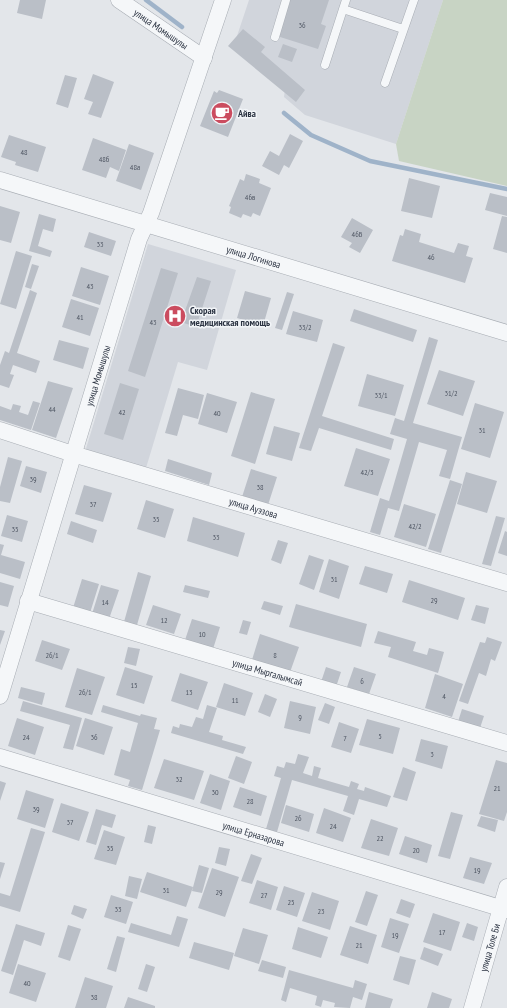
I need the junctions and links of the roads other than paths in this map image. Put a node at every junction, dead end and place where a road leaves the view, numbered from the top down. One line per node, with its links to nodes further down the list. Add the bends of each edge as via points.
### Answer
1 (119, 0): 9 (street, улица Момышулы)
2 (223, 0): 9 (street, улица Момышулы)
3 (286, 0): 8 (lane)
4 (346, 0): 6 (lane)
5 (414, 0): 7 (lane)
6 (343, 9): 7 (lane); 10 (lane)
7 (404, 29): 11 (lane)
8 (275, 37)
9 (204, 58): 13 (street, улица Момышулы)
10 (325, 65)
11 (385, 84)
12 (0, 180): 13 (street, улица Логинова)
13 (147, 224): 14 (street, улица Логинова); 16 (street, улица Момышулы, via 139,239)
14 (507, 333)
15 (0, 430): 16 (street, улица Ауэзова)
16 (73, 454): 17 (street, улица Ауэзова); 18 (street, улица Момышулы)
17 (507, 583)
18 (28, 602): 19 (street, улица Момышулы); 20 (street, улица Мыргалымсай)
19 (0, 696)
20 (507, 743)
21 (0, 757): 23 (street, улица Ерназарова)
22 (507, 887): 23 (street, улица Толе Би)
23 (504, 909): 24 (street, улица Толе Би)
24 (472, 1008)

